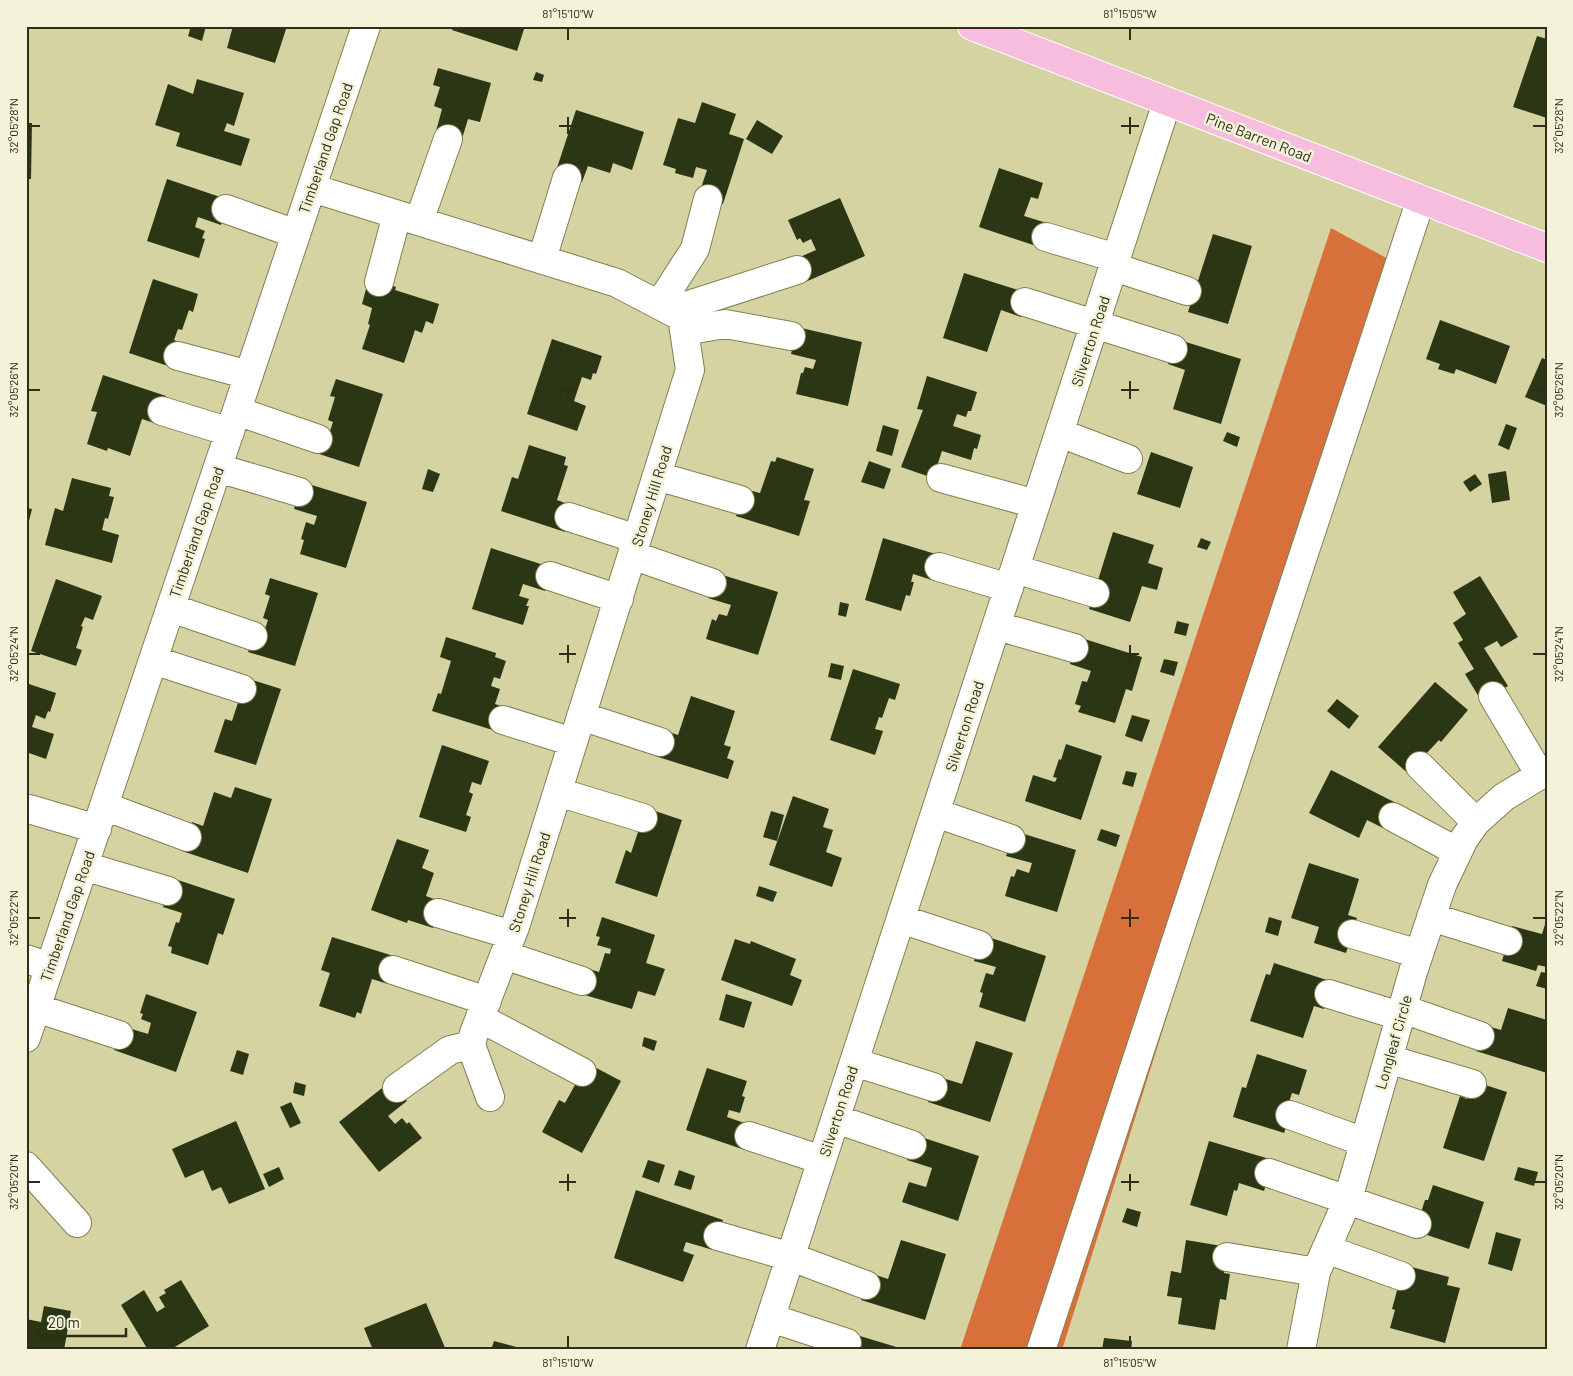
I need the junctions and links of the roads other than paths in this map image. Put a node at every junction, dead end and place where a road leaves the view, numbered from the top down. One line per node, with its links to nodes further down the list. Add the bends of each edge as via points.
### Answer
1 (366, 26): 6 (street, Timberland Gap Road)
2 (972, 26): 3 (main road, Pine Barren Road)
3 (1168, 102): 8 (main road, Pine Barren Road); 15 (street, Silverton Road)
4 (448, 138): 10 (street)
5 (568, 178): 14 (street)
6 (312, 188): 10 (street); 11 (street, Timberland Gap Road)
7 (708, 199): 20 (street, via 695,249)
8 (1421, 199): 13 (main road, Pine Barren Road); 116 (street)
9 (226, 209): 11 (street)
10 (408, 218): 14 (street); 17 (street)
11 (296, 234): 25 (street, Timberland Gap Road)
12 (1046, 237): 15 (street)
13 (1547, 248)
14 (542, 259): 20 (street, via 617,283)
15 (1115, 263): 18 (street); 21 (street, Silverton Road)
16 (798, 270): 20 (street)
17 (379, 282)
18 (1186, 291)
19 (1025, 302): 21 (street)
20 (671, 315): 22 (street); 32 (street, Stoney Hill Road, via 690,370)
21 (1095, 324): 23 (street); 28 (street, Silverton Road)
22 (791, 336)
23 (1173, 349)
24 (178, 356): 25 (street)
25 (249, 375): 27 (street, Timberland Gap Road)
26 (162, 410): 27 (street)
27 (233, 422): 29 (street); 31 (street, Timberland Gap Road)
28 (1060, 433): 30 (street); 36 (street, Silverton Road)
29 (318, 439)
30 (1128, 458)
31 (218, 468): 34 (street); 45 (street, Timberland Gap Road)
32 (657, 476): 35 (street); 38 (street, Stoney Hill Road)
33 (941, 478): 36 (street)
34 (299, 492)
35 (740, 500)
36 (1036, 504): 41 (street, Silverton Road)
37 (569, 517): 38 (street)
38 (635, 547): 42 (street); 44 (street, Stoney Hill Road)
39 (939, 567): 41 (street)
40 (550, 576): 44 (street)
41 (1012, 579): 43 (street); 46 (street, Silverton Road)
42 (712, 583)
43 (1095, 593)
44 (618, 599): 52 (street, Stoney Hill Road)
45 (171, 608): 47 (street); 49 (street, Timberland Gap Road)
46 (997, 626): 48 (street); 60 (street, Silverton Road)
47 (252, 636)
48 (1074, 648)
49 (153, 660): 50 (street); 61 (street, Timberland Gap Road)
50 (242, 689)
51 (1493, 696): 57 (street)
52 (581, 716): 54 (street, Stoney Hill Road); 55 (street)
53 (503, 720): 54 (street)
54 (573, 742): 58 (street, Stoney Hill Road)
55 (660, 742)
56 (1420, 766): 64 (street)
57 (1544, 774): 64 (street, Longleaf Circle, via 1504,797)
58 (558, 792): 63 (street); 75 (street, Stoney Hill Road)
59 (30, 809): 61 (street)
60 (936, 813): 66 (street); 72 (street, Silverton Road)
61 (100, 817): 65 (street); 68 (street, Timberland Gap Road)
62 (1393, 817): 67 (street)
63 (643, 818)
64 (1476, 822): 67 (street, Longleaf Circle)
65 (187, 837)
66 (1011, 838)
67 (1458, 852): 71 (street, Longleaf Circle, via 1442,885)
68 (84, 866): 69 (street); 78 (street, Timberland Gap Road)
69 (168, 891)
70 (438, 913): 75 (street)
71 (1432, 917): 74 (street); 77 (street, Longleaf Circle)
72 (901, 919): 76 (street); 90 (street, Silverton Road)
73 (1352, 934): 77 (street)
74 (1508, 941)
75 (508, 945): 80 (street); 83 (street, Stoney Hill Road)
76 (979, 945)
77 (1419, 954): 84 (street, Longleaf Circle)
78 (38, 963): 82 (street, Timberland Gap Road)
79 (393, 970): 83 (street)
80 (582, 981)
81 (1329, 994): 84 (street)
82 (36, 1008): 85 (street); 87 (street, Timberland Gap Road)
83 (483, 1010): 88 (street, Stoney Hill Road); 91 (street)
84 (1402, 1013): 86 (street); 89 (street, Longleaf Circle)
85 (119, 1035)
86 (1480, 1036)
87 (26, 1038)
88 (471, 1045): 94 (street, via 450,1050); 95 (street)
89 (1388, 1059): 92 (street); 99 (street, Longleaf Circle)
90 (854, 1062): 93 (street); 97 (street, Silverton Road)
91 (582, 1072)
92 (1472, 1084)
93 (933, 1087)
94 (397, 1088)
95 (490, 1097)
96 (1290, 1115): 99 (street)
97 (836, 1119): 100 (street); 101 (street, Silverton Road)
98 (749, 1136): 101 (street)
99 (1364, 1142): 104 (street, Longleaf Circle)
100 (912, 1145)
101 (822, 1160): 108 (street, Silverton Road)
102 (26, 1166): 105 (street)
103 (1269, 1173): 104 (street)
104 (1348, 1200): 106 (street); 110 (street, Longleaf Circle)
105 (77, 1223)
106 (1417, 1224)
107 (718, 1236): 108 (street)
108 (791, 1257): 112 (street); 113 (street, Silverton Road)
109 (1227, 1257): 110 (street)
110 (1321, 1261): 111 (street); 117 (street, Longleaf Circle)
111 (1401, 1276)
112 (866, 1285)
113 (771, 1318): 114 (street); 115 (street, Silverton Road)
114 (847, 1343)
115 (760, 1350)
116 (1041, 1350)
117 (1301, 1350)

